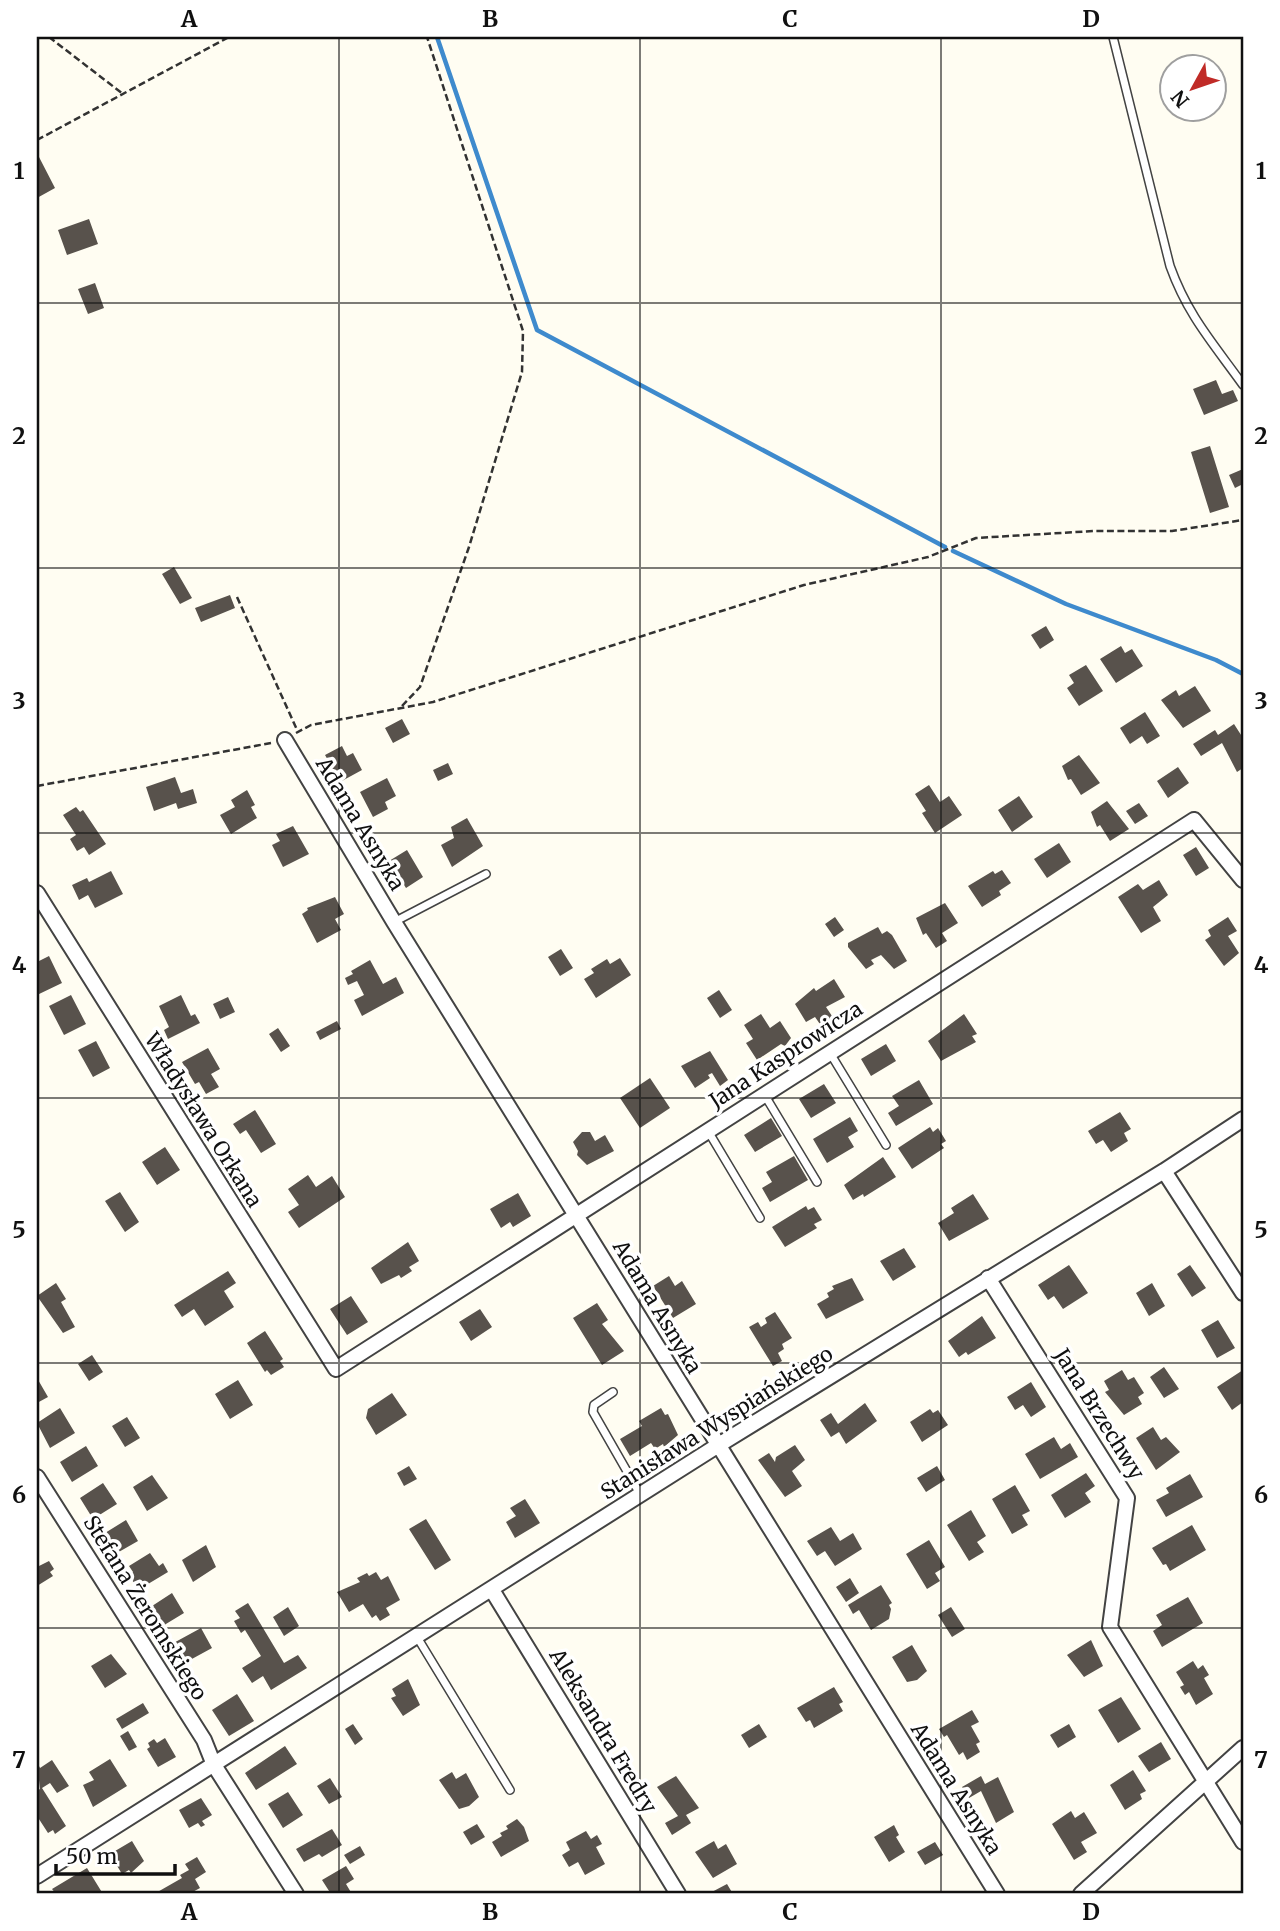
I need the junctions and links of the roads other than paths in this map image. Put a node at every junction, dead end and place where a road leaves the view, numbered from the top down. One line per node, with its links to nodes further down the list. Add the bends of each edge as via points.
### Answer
1 (1113, 37): 2 (lane, via 1170,266 1192,317)
2 (1243, 385)
3 (285, 740): 7 (street, Adama Asnyka)
4 (486, 874): 7 (lane)
5 (1243, 880): 8 (street, Jana Kasprowicza, via 1194,820)
6 (37, 893): 19 (street, Władysława Orkana)
7 (394, 922): 15 (street, Adama Asnyka)
8 (830, 1052): 9 (street, Jana Kasprowicza); 12 (lane)
9 (764, 1094): 11 (street, Jana Kasprowicza); 14 (lane)
10 (1243, 1119): 13 (street, Stanisława Wyspiańskiego)
11 (708, 1130): 15 (street, Jana Kasprowicza); 16 (lane)
12 (886, 1145)
13 (1164, 1171): 17 (street, Stanisława Wyspiańskiego); 18 (street)
14 (817, 1182)
15 (576, 1216): 19 (street, Jana Kasprowicza); 21 (street, Adama Asnyka)
16 (760, 1218)
17 (988, 1278): 21 (street, Stanisława Wyspiańskiego); 28 (street, Jana Brzechwy, via 1128,1498 1110,1627)
18 (1243, 1293)
19 (336, 1369)
20 (613, 1392): 23 (lane, via 594,1405 593,1412)
21 (718, 1446): 23 (street, Stanisława Wyspiańskiego); 34 (street, Adama Asnyka)
22 (37, 1477): 27 (street, Stefana Żeromskiego, via 204,1741)
23 (640, 1495): 24 (street, Stanisława Wyspiańskiego)
24 (492, 1590): 25 (street, Stanisława Wyspiańskiego); 33 (street, Aleksandra Fredry)
25 (417, 1637): 27 (street, Stanisława Wyspiańskiego); 29 (lane)
26 (1243, 1748): 28 (street)
27 (214, 1765): 31 (street, Stanisława Wyspiańskiego); 32 (street, Stefana Żeromskiego)
28 (1206, 1782): 30 (street, Jana Brzechwy); 35 (street)
29 (510, 1790)
30 (1243, 1843)
31 (37, 1876)
32 (296, 1894)
33 (678, 1894)
34 (997, 1894)
35 (1081, 1894)

